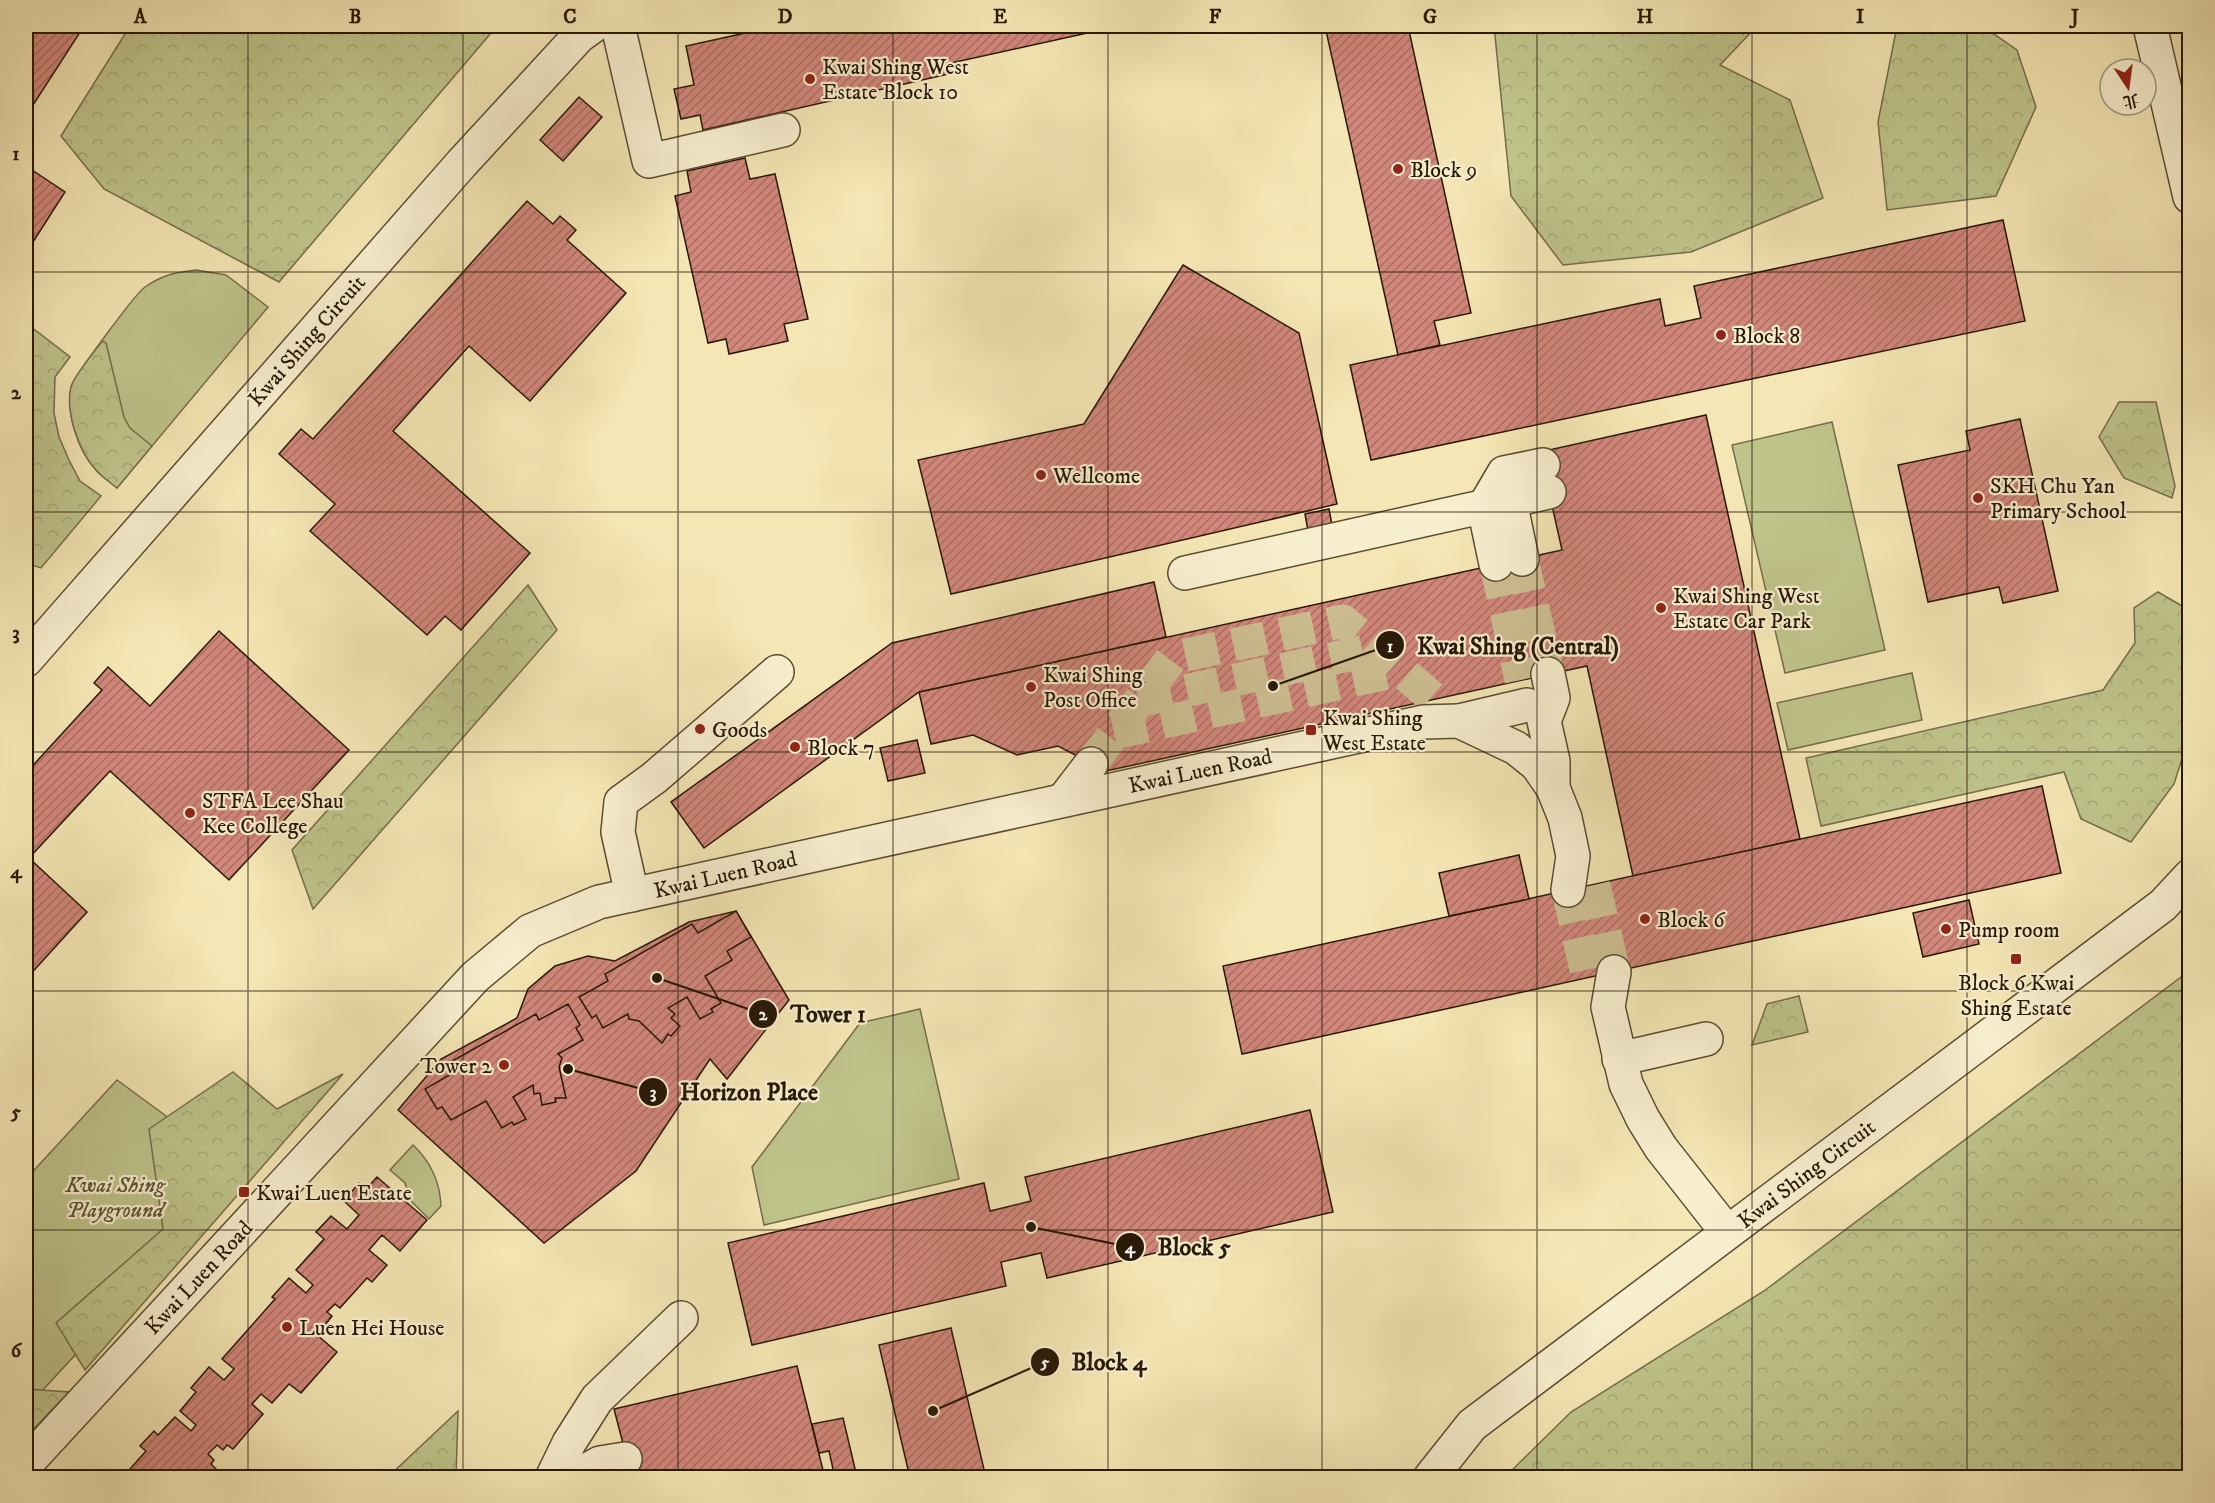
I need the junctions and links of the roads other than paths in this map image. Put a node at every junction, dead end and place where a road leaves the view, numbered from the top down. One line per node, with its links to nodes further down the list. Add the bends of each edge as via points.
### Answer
1 (593, 26): 10 (street, Kwai Shing Circuit, via 579,36 462,162)
2 (618, 26): 4 (street, via 649,160)
3 (2150, 26): 5 (street)
4 (783, 130)
5 (2190, 198)
6 (1546, 478): 7 (street)
7 (1497, 504): 8 (street); 9 (street)
8 (1509, 561)
9 (1185, 573)
10 (26, 660)
11 (777, 672): 19 (street, via 621,802 618,832)
12 (1434, 699): 13 (street)
13 (1459, 721): 15 (street, Kwai Luen Road, via 1516,748 1537,765); 15 (street, via 1535,695 1553,761); 16 (street, Kwai Luen Road, via 1423,722)
14 (1091, 764): 16 (street)
15 (1553, 788): 18 (street, Kwai Luen Road, via 1565,818)
16 (1064, 799): 19 (street, Kwai Luen Road)
17 (2190, 876): 23 (street, Kwai Shing Circuit, via 2163,905)
18 (1581, 887)
19 (632, 895): 26 (street, Kwai Luen Road, via 599,902 530,931 475,976)
20 (1601, 975): 22 (street)
21 (1706, 1039): 22 (street)
22 (1619, 1059): 23 (street, via 1626,1084 1661,1148)
23 (1727, 1232): 29 (street, Kwai Shing Circuit, via 1472,1425)
24 (681, 1318): 27 (street, via 597,1399)
25 (625, 1459): 28 (street, via 600,1463)
26 (26, 1464)
27 (552, 1478)
28 (573, 1478)
29 (1430, 1478)

